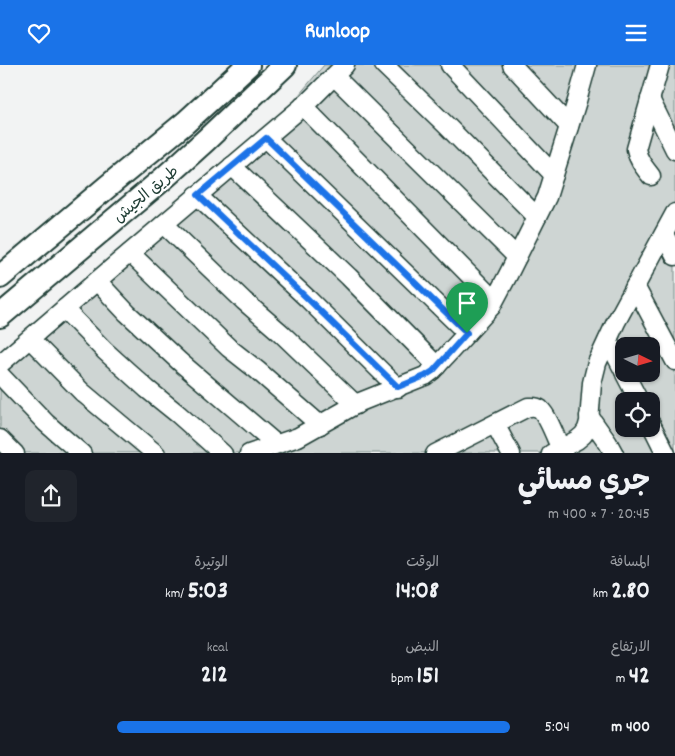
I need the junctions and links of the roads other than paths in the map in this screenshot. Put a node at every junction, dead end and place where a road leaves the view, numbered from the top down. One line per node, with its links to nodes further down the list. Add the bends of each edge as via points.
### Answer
1 (248, 65): 25 (main road, طريق الجيش, via 186,122)
2 (286, 65): 30 (main road, طريق الجيش, via 164,178)
3 (384, 65): 19 (lane)
4 (450, 65): 15 (lane)
5 (512, 65): 11 (lane)
6 (660, 65): 9 (lane)
7 (580, 69): 11 (lane)
8 (340, 71): 10 (lane); 24 (lane)
9 (650, 99): 13 (lane); 16 (lane, via 636,149 637,156)
10 (303, 106): 12 (lane); 28 (lane)
11 (569, 126): 15 (lane)
12 (266, 138): 14 (lane); 31 (lane)
13 (675, 150)
14 (232, 166): 17 (lane); 37 (lane)
15 (554, 175): 19 (lane)
16 (651, 176)
17 (198, 195): 20 (lane); 39 (lane)
18 (675, 213): 21 (lane)
19 (537, 217): 24 (lane)
20 (164, 224): 22 (lane); 40 (lane)
21 (664, 234): 23 (lane); 27 (lane)
22 (130, 253): 26 (lane); 43 (lane, via 229,348)
23 (675, 256)
24 (517, 257): 28 (lane)
25 (0, 277)
26 (97, 281): 29 (lane); 46 (lane, via 126,313)
27 (635, 286): 33 (lane); 35 (lane)
28 (494, 300): 31 (lane)
29 (64, 309): 32 (lane); 52 (lane, via 105,351)
30 (0, 316)
31 (467, 333): 37 (lane)
32 (30, 339): 36 (lane); 51 (lane, via 82,392)
33 (608, 340): 34 (lane); 41 (lane, via 592,383)
34 (615, 353)
35 (675, 361)
36 (0, 364)
37 (437, 366): 39 (lane, via 425,376)
38 (0, 375): 50 (lane, via 46,423)
39 (398, 387): 40 (lane)
40 (356, 405): 43 (lane)
41 (590, 416): 48 (lane, via 583,435); 56 (lane)
42 (495, 424): 47 (lane); 48 (lane, via 528,407 539,408 546,417); 55 (lane)
43 (320, 425): 46 (lane)
44 (658, 437): 57 (lane)
45 (0, 439): 49 (lane)
46 (276, 444): 53 (lane)
47 (460, 448): 54 (lane)
48 (558, 452)
49 (15, 453)
50 (82, 453)
51 (156, 453)
52 (223, 453)
53 (249, 453)
54 (435, 453)
55 (511, 453)
56 (614, 453)
57 (666, 453)

